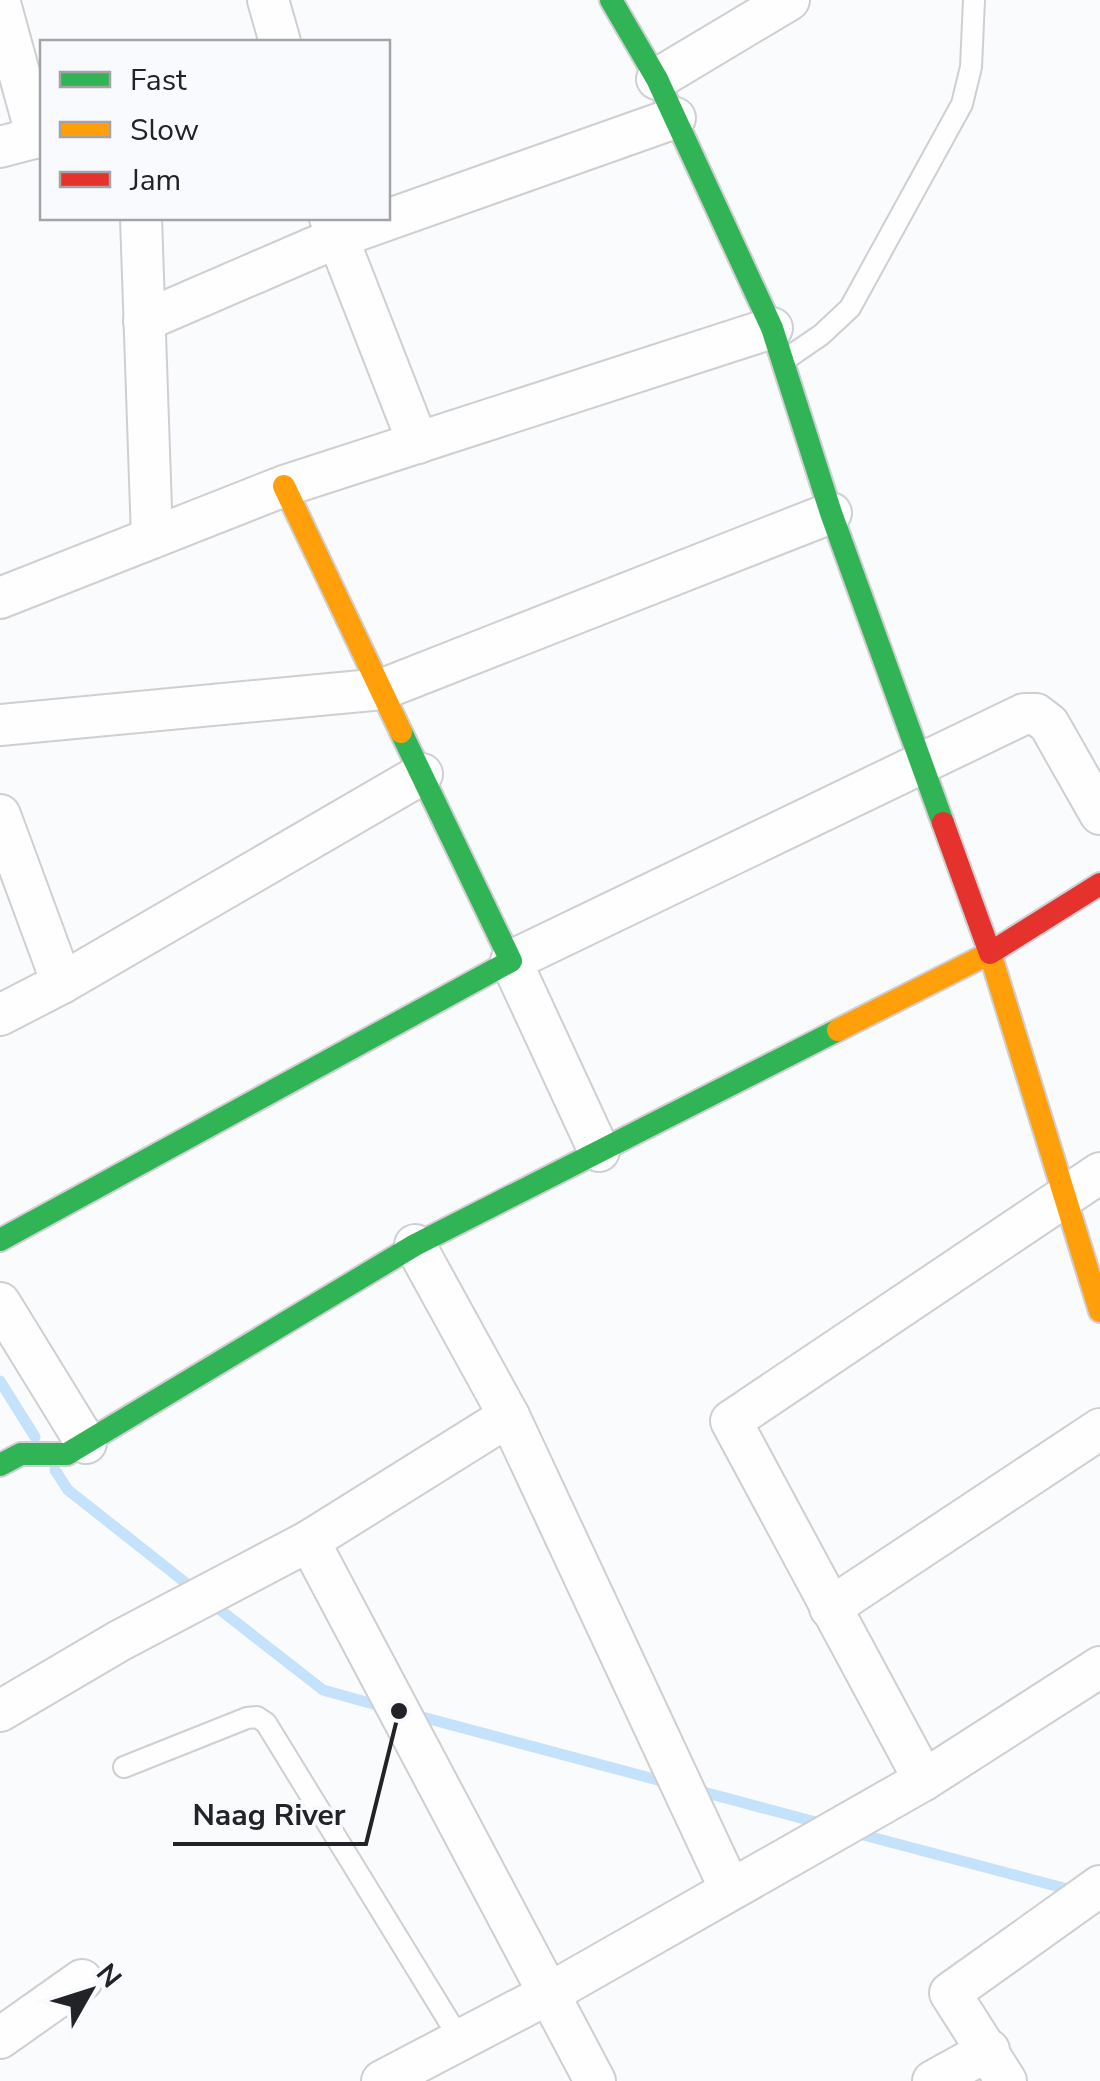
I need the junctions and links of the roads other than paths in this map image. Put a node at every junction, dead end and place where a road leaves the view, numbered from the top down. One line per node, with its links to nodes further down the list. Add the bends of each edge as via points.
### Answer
1 (268, 0): 6 (street)
2 (611, 0): 7 (street)
3 (790, 0): 7 (street)
4 (974, 0): 15 (lane, via 962,104 850,308 821,335)
5 (0, 2): 9 (street)
6 (279, 40)
7 (657, 79): 8 (street)
8 (674, 118): 10 (street); 15 (street)
9 (27, 140)
10 (390, 210)
11 (141, 220): 14 (street)
12 (358, 220): 13 (street)
13 (333, 228): 14 (street); 16 (street)
14 (144, 321): 19 (street)
15 (777, 345): 16 (street); 18 (street)
16 (418, 442): 17 (street)
17 (284, 486): 19 (street); 21 (street)
18 (831, 513): 21 (street); 23 (street)
19 (152, 538): 20 (street)
20 (0, 598)
21 (383, 689): 22 (street); 24 (street)
22 (0, 724)
23 (920, 765): 25 (street, via 1036,714 1049,724); 28 (street); 29 (street)
24 (422, 774): 29 (street); 30 (street)
25 (1100, 814)
26 (0, 815): 30 (street)
27 (1100, 884): 28 (street)
28 (990, 953): 32 (street); 34 (street)
29 (511, 960): 32 (street); 35 (street)
30 (62, 983): 31 (street)
31 (0, 1015)
32 (598, 1151): 36 (street)
33 (1100, 1173): 34 (street)
34 (1064, 1197): 38 (street); 44 (street, via 731,1421)
35 (0, 1240)
36 (415, 1245): 39 (street); 41 (street)
37 (0, 1303): 41 (street)
38 (1100, 1311)
39 (510, 1416): 43 (street); 50 (street)
40 (1100, 1429): 44 (street)
41 (77, 1449): 42 (street)
42 (10, 1459)
43 (309, 1542): 46 (street); 52 (street)
44 (830, 1608): 48 (street)
45 (1100, 1667): 48 (street)
46 (0, 1711)
47 (124, 1767): 54 (lane, via 248,1718 266,1723)
48 (924, 1780): 50 (street)
49 (1100, 1886): 55 (street, via 950,1993)
50 (730, 1889): 52 (street)
51 (82, 1980): 53 (street)
52 (548, 1994): 54 (street); 57 (street)
53 (0, 2038)
54 (460, 2042): 56 (street)
55 (997, 2066): 58 (street)
56 (382, 2081)
57 (595, 2081)
58 (933, 2081)

